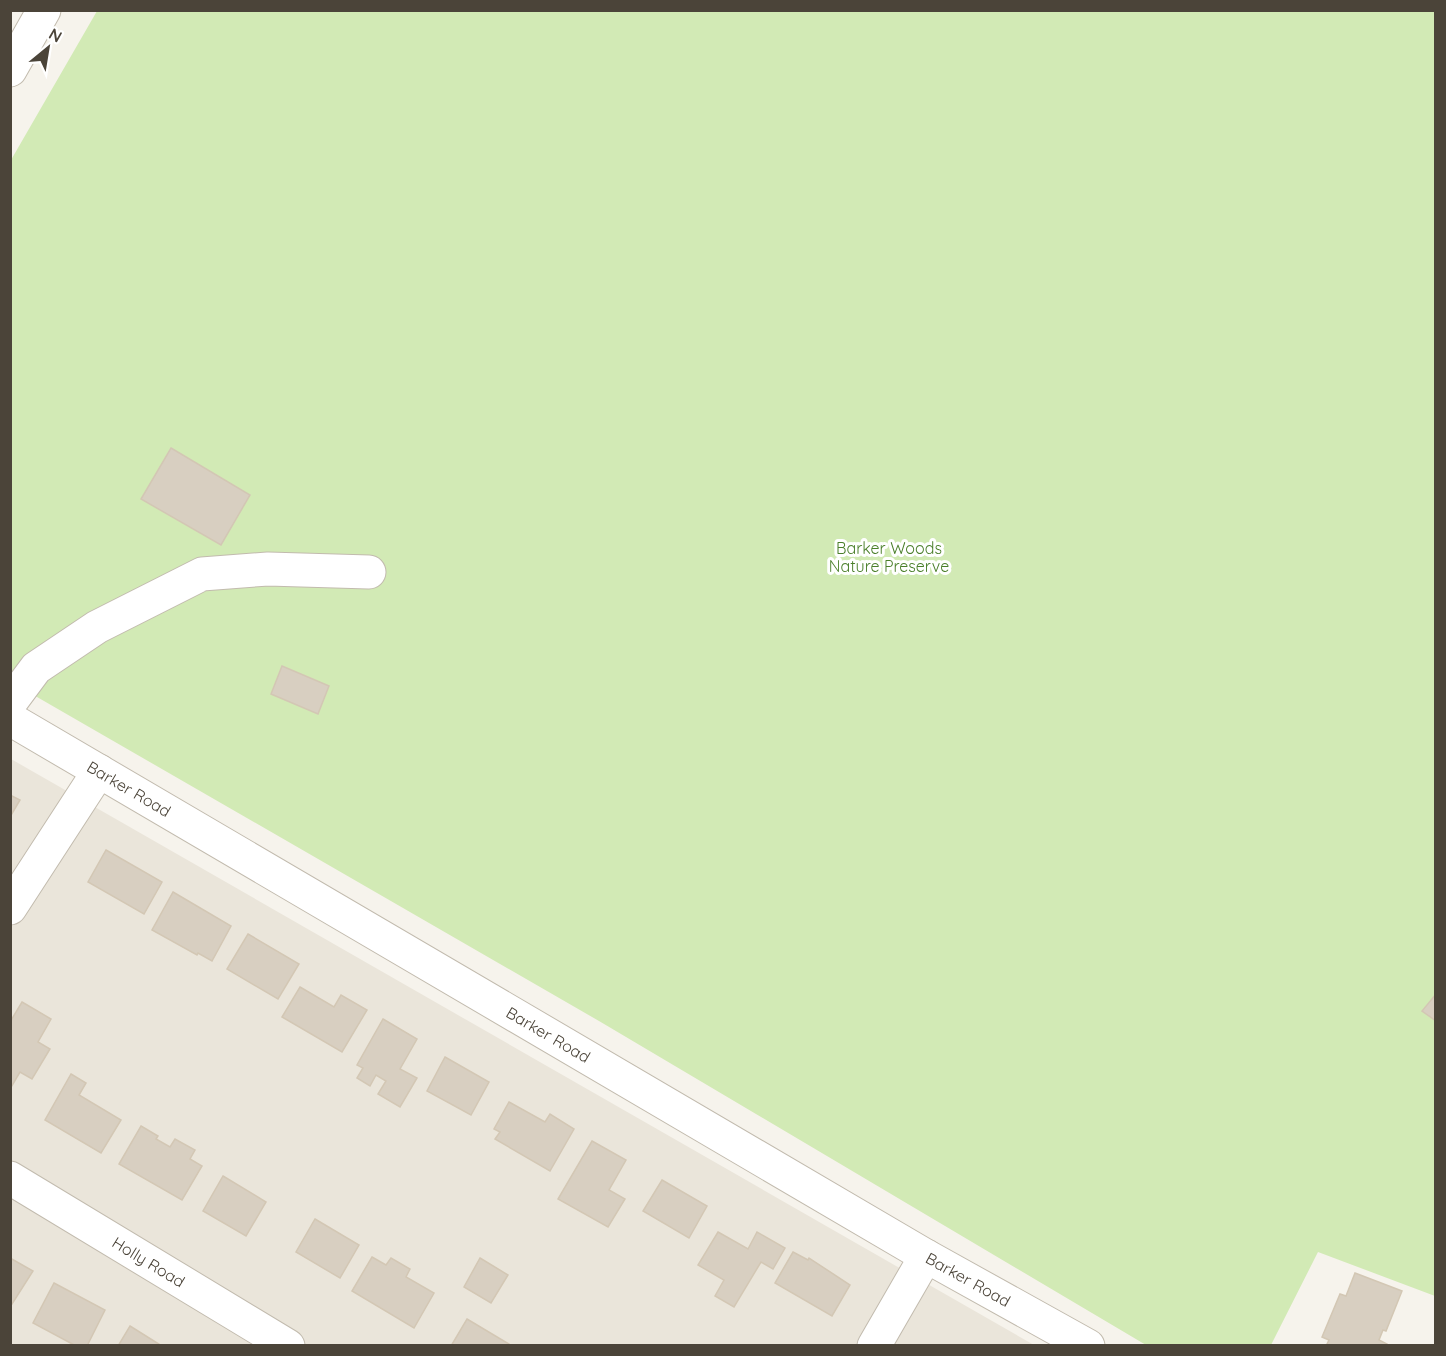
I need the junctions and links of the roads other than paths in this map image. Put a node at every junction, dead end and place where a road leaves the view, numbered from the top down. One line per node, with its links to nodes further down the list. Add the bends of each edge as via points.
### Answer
1 (45, 10): 2 (street)
2 (10, 70)
3 (369, 572): 4 (street, via 268,570 202,574 97,627 36,668)
4 (10, 703)
5 (10, 719): 6 (street, Barker Road)
6 (99, 771): 7 (street); 9 (street, Barker Road)
7 (10, 908)
8 (10, 1178): 10 (street, Holly Road)
9 (926, 1256): 11 (street); 12 (street, Barker Road)
10 (288, 1346)
11 (874, 1346)
12 (1088, 1346)

